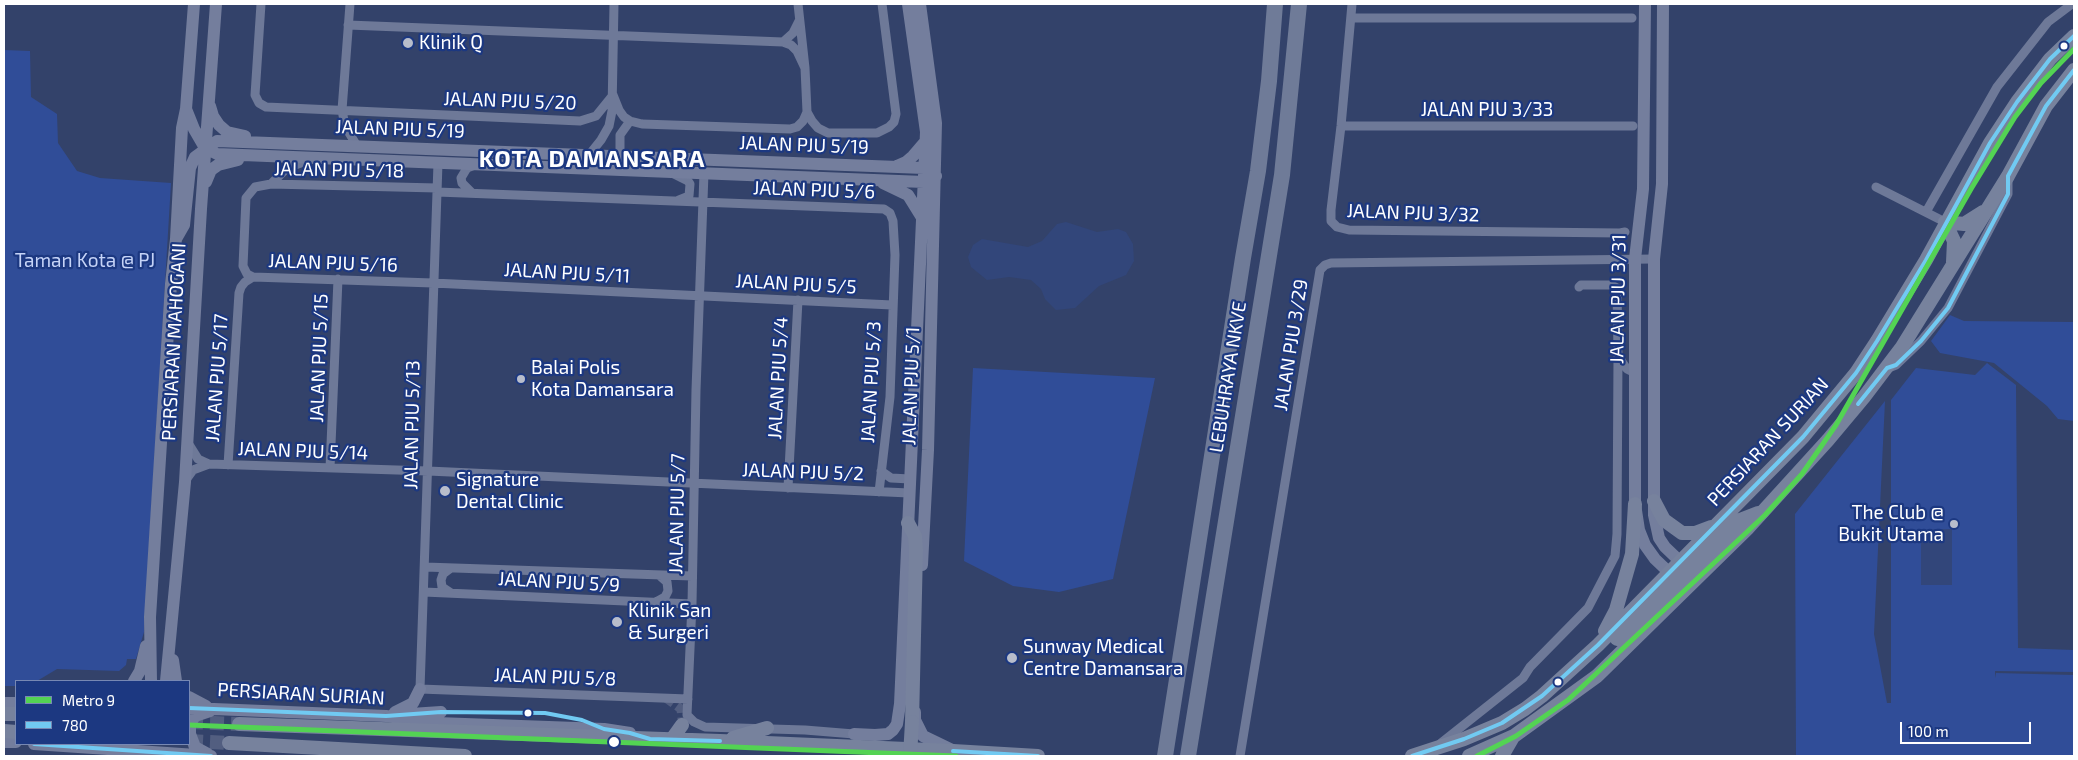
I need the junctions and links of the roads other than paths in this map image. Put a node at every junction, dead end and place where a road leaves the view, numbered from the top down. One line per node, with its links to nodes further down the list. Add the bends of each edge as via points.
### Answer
1 (194, 4): 27 (street, PERSIARAN MAHOGANI)
2 (216, 4): 26 (street, PERSIARAN MAHOGANI)
3 (261, 4): 28 (street, JALAN PJU 5/20, via 255,87 259,103 266,107)
4 (350, 4): 19 (street)
5 (614, 4): 20 (street)
6 (798, 4): 18 (street)
7 (882, 4): 29 (street, via 896,114 894,122 877,133 828,132 818,128)
8 (908, 4): 33 (street, JALAN PJU 5/1, via 925,118)
9 (920, 4): 47 (street, JALAN PJU 5/1, via 936,111)
10 (1299, 4): 142 (highway, LEBUHRAYA NKVE, via 1282,175)
11 (1352, 4): 16 (street, JALAN PJU 3/32)
12 (1645, 4): 65 (street, JALAN PJU 3/31, via 1643,189)
13 (1663, 4): 64 (street, JALAN PJU 3/31, via 1662,184)
14 (2072, 4): 59 (street, via 2048,22 1993,93)
15 (1274, 6): 141 (highway, LEBUHRAYA NKVE, via 1258,171)
16 (1351, 18): 17 (street); 31 (street, JALAN PJU 3/32)
17 (1632, 18)
18 (799, 21): 22 (street); 23 (street)
19 (348, 24): 20 (street); 28 (street)
20 (613, 35): 22 (street); 25 (street)
21 (2074, 36): 61 (main road, PERSIARAN SURIAN, via 2050,59 2017,102)
22 (783, 42): 23 (street, via 797,51)
23 (805, 68): 29 (street)
24 (2074, 70): 48 (main road, via 2046,106)
25 (613, 95): 28 (street, JALAN PJU 5/20, via 596,116 580,121); 30 (street, via 620,113); 37 (street, via 609,126)
26 (208, 102): 34 (street, via 213,116 227,132); 36 (street, PERSIARAN MAHOGANI)
27 (186, 109): 36 (street); 63 (street, PERSIARAN MAHOGANI, via 182,128)
28 (342, 110): 35 (street, via 345,126)
29 (808, 112): 30 (street, via 803,121 790,130)
30 (630, 121): 39 (street, via 620,135)
31 (1341, 126): 32 (street, JALAN PJU 3/33); 62 (street, JALAN PJU 3/32, via 1331,221 1343,230)
32 (1633, 126)
33 (925, 142): 43 (street, via 906,162); 44 (street, JALAN PJU 5/1)
34 (310, 144): 35 (street, JALAN PJU 5/19); 36 (street, JALAN PJU 5/19, via 218,141)
35 (357, 146): 37 (street, JALAN PJU 5/19)
36 (205, 148): 38 (street, via 217,154); 58 (street, PERSIARAN MAHOGANI); 63 (street, via 195,157 190,168 184,225)
37 (589, 155): 39 (street, JALAN PJU 5/19)
38 (269, 156): 40 (street, JALAN PJU 5/19); 58 (street, via 229,161 211,170)
39 (620, 156): 43 (street, JALAN PJU 5/19)
40 (314, 158): 41 (street, JALAN PJU 5/19); 51 (street, via 287,168)
41 (438, 163): 42 (street, JALAN PJU 5/19); 53 (street, JALAN PJU 5/13)
42 (477, 164): 45 (street, JALAN PJU 5/19); 54 (street, via 468,168 461,178)
43 (894, 167): 44 (street, JALAN PJU 5/19)
44 (924, 168): 47 (street); 50 (street, JALAN PJU 5/1)
45 (669, 172): 46 (street, JALAN PJU 5/19); 55 (street, via 690,184 689,196)
46 (704, 173): 49 (street, JALAN PJU 5/19); 56 (street, JALAN PJU 5/7)
47 (936, 176): 50 (street); 120 (street, JALAN PJU 5/1)
48 (2008, 176): 57 (main road); 76 (street, via 2008,194 1948,308 1921,341 1896,365)
49 (875, 180): 50 (street, JALAN PJU 5/19); 60 (street, via 908,195)
50 (924, 182): 60 (street, JALAN PJU 5/1)
51 (271, 184): 53 (street, JALAN PJU 5/18); 67 (street, JALAN PJU 5/18, via 254,187 246,198 243,266)
52 (1876, 187): 59 (street)
53 (437, 190): 54 (street, JALAN PJU 5/18); 69 (street, JALAN PJU 5/13)
54 (471, 192): 55 (street, JALAN PJU 5/18)
55 (674, 202): 56 (street, JALAN PJU 5/18)
56 (703, 202): 72 (street, JALAN PJU 5/7); 74 (street, JALAN PJU 5/6, via 884,209 893,221)
57 (1990, 204): 61 (main road, via 1964,224); 66 (main road)
58 (201, 209): 78 (street, PERSIARAN MAHOGANI)
59 (1926, 212): 61 (street)
60 (922, 218): 84 (street, JALAN PJU 5/1)
61 (1946, 222): 66 (main road, via 1954,241); 94 (main road, PERSIARAN SURIAN, via 1856,373 1803,437)
62 (1625, 232)
63 (176, 239): 106 (street, PERSIARAN MAHOGANI)
64 (1654, 258): 65 (street, JALAN PJU 3/29); 90 (street, JALAN PJU 3/31)
65 (1635, 259): 77 (street, JALAN PJU 3/31); 143 (street, JALAN PJU 3/29, via 1331,263 1320,270)
66 (1953, 266): 76 (main road)
67 (253, 277): 68 (street, JALAN PJU 5/16); 71 (street, JALAN PJU 5/16, via 245,282)
68 (338, 279): 69 (street, JALAN PJU 5/16); 81 (street, JALAN PJU 5/15)
69 (433, 283): 72 (street, JALAN PJU 5/11); 82 (street, JALAN PJU 5/13)
70 (1579, 287): 75 (street, via 1612,285 1617,288)
71 (239, 293): 80 (street, JALAN PJU 5/17)
72 (699, 296): 73 (street, JALAN PJU 5/5); 86 (street, JALAN PJU 5/7)
73 (798, 300): 74 (street, JALAN PJU 5/5); 87 (street, JALAN PJU 5/4)
74 (892, 305): 83 (street, JALAN PJU 5/3, via 890,397)
75 (1618, 356): 77 (street, via 1627,369); 132 (street, via 1618,534 1615,556 1588,608 1523,678)
76 (1886, 368): 92 (main road, via 1828,440)
77 (1635, 373): 91 (street, JALAN PJU 3/31)
78 (188, 443): 79 (street, via 198,459); 85 (street, PERSIARAN MAHOGANI)
79 (208, 464): 80 (street, JALAN PJU 5/14); 85 (street, via 193,470)
80 (228, 464): 81 (street, JALAN PJU 5/14)
81 (330, 468): 82 (street, JALAN PJU 5/14)
82 (428, 471): 86 (street, JALAN PJU 5/14); 96 (street, JALAN PJU 5/13)
83 (881, 471): 84 (street, via 891,478); 88 (street, JALAN PJU 5/3)
84 (910, 479): 89 (street, JALAN PJU 5/1)
85 (185, 482): 104 (street, PERSIARAN MAHOGANI)
86 (694, 484): 87 (street, JALAN PJU 5/2); 99 (street, JALAN PJU 5/7)
87 (788, 488): 88 (street, JALAN PJU 5/2)
88 (880, 492): 89 (street, JALAN PJU 5/2)
89 (909, 493): 93 (street, JALAN PJU 5/1)
90 (1654, 500): 94 (main road, via 1664,520 1682,533 1695,533); 95 (street, JALAN PJU 3/31, via 1659,538)
91 (1635, 504): 100 (street, JALAN PJU 3/31, via 1639,530 1646,545 1655,559); 107 (main road, via 1632,554 1626,578 1616,610)
92 (1761, 511): 95 (main road, via 1740,520); 125 (main road, via 1724,552 1597,676)
93 (908, 523): 119 (street, JALAN PJU 5/1); 139 (main road, bridge, via 915,536 916,550)
94 (1716, 525): 95 (main road, PERSIARAN SURIAN)
95 (1684, 566): 100 (main road)
96 (425, 567): 97 (street, JALAN PJU 5/9); 101 (street, JALAN PJU 5/13)
97 (451, 568): 98 (street, JALAN PJU 5/9); 102 (street, via 441,580 442,587)
98 (659, 576): 99 (street, JALAN PJU 5/9); 103 (street, via 666,582 668,591 666,598)
99 (692, 576): 105 (street, JALAN PJU 5/7)
100 (1674, 576): 107 (main road); 145 (main road, via 1563,690 1531,715 1483,742)
101 (424, 592): 102 (street, JALAN PJU 5/9); 112 (street, JALAN PJU 5/13)
102 (451, 593): 103 (street, JALAN PJU 5/9)
103 (656, 602): 105 (street, JALAN PJU 5/9)
104 (174, 603): 110 (street, PERSIARAN MAHOGANI); 111 (street, via 171,640)
105 (692, 604): 114 (street, JALAN PJU 5/7)
106 (150, 633): 108 (street); 109 (street, PERSIARAN MAHOGANI)
107 (1598, 645): 132 (main road, via 1526,709 1494,726)
108 (135, 680)
109 (151, 680)
110 (166, 680)
111 (176, 680)
112 (420, 689): 114 (street, JALAN PJU 5/8); 118 (street, via 409,707)
113 (190, 697): 116 (street)
114 (688, 699): 123 (street, JALAN PJU 5/7, via 687,715 694,722 705,726)
115 (190, 708): 116 (street, PERSIARAN SURIAN)
116 (217, 709): 118 (street, PERSIARAN SURIAN); 137 (street, via 196,716 190,724 195,747)
117 (441, 712): 118 (street)
118 (386, 716): 126 (street, PERSIARAN SURIAN, via 437,723 604,729)
119 (898, 716): 120 (street, via 900,724 907,728 914,726); 124 (street, via 888,734)
120 (915, 720): 134 (street, via 923,736)
121 (682, 722): 127 (main road)
122 (239, 724): 126 (main road, PERSIARAN SURIAN)
123 (767, 728): 124 (street, JALAN PJU 5/7); 128 (main road)
124 (854, 734)
125 (1514, 736): 145 (main road); 146 (main road)
126 (650, 739): 127 (main road, PERSIARAN SURIAN)
127 (672, 739): 128 (main road, PERSIARAN SURIAN)
128 (720, 741): 134 (main road, PERSIARAN SURIAN)
129 (229, 743): 138 (main road)
130 (60, 745): 131 (street)
131 (112, 747): 133 (street); 136 (street)
132 (1431, 750): 144 (main road)
133 (155, 751): 135 (street)
134 (953, 751): 140 (main road)
135 (190, 755): 137 (street)
136 (130, 756)
137 (212, 756)
138 (465, 756)
139 (910, 756)
140 (1038, 756)
141 (1165, 756)
142 (1188, 756)
143 (1240, 756)
144 (1412, 756)
145 (1469, 756)
146 (1502, 756)

